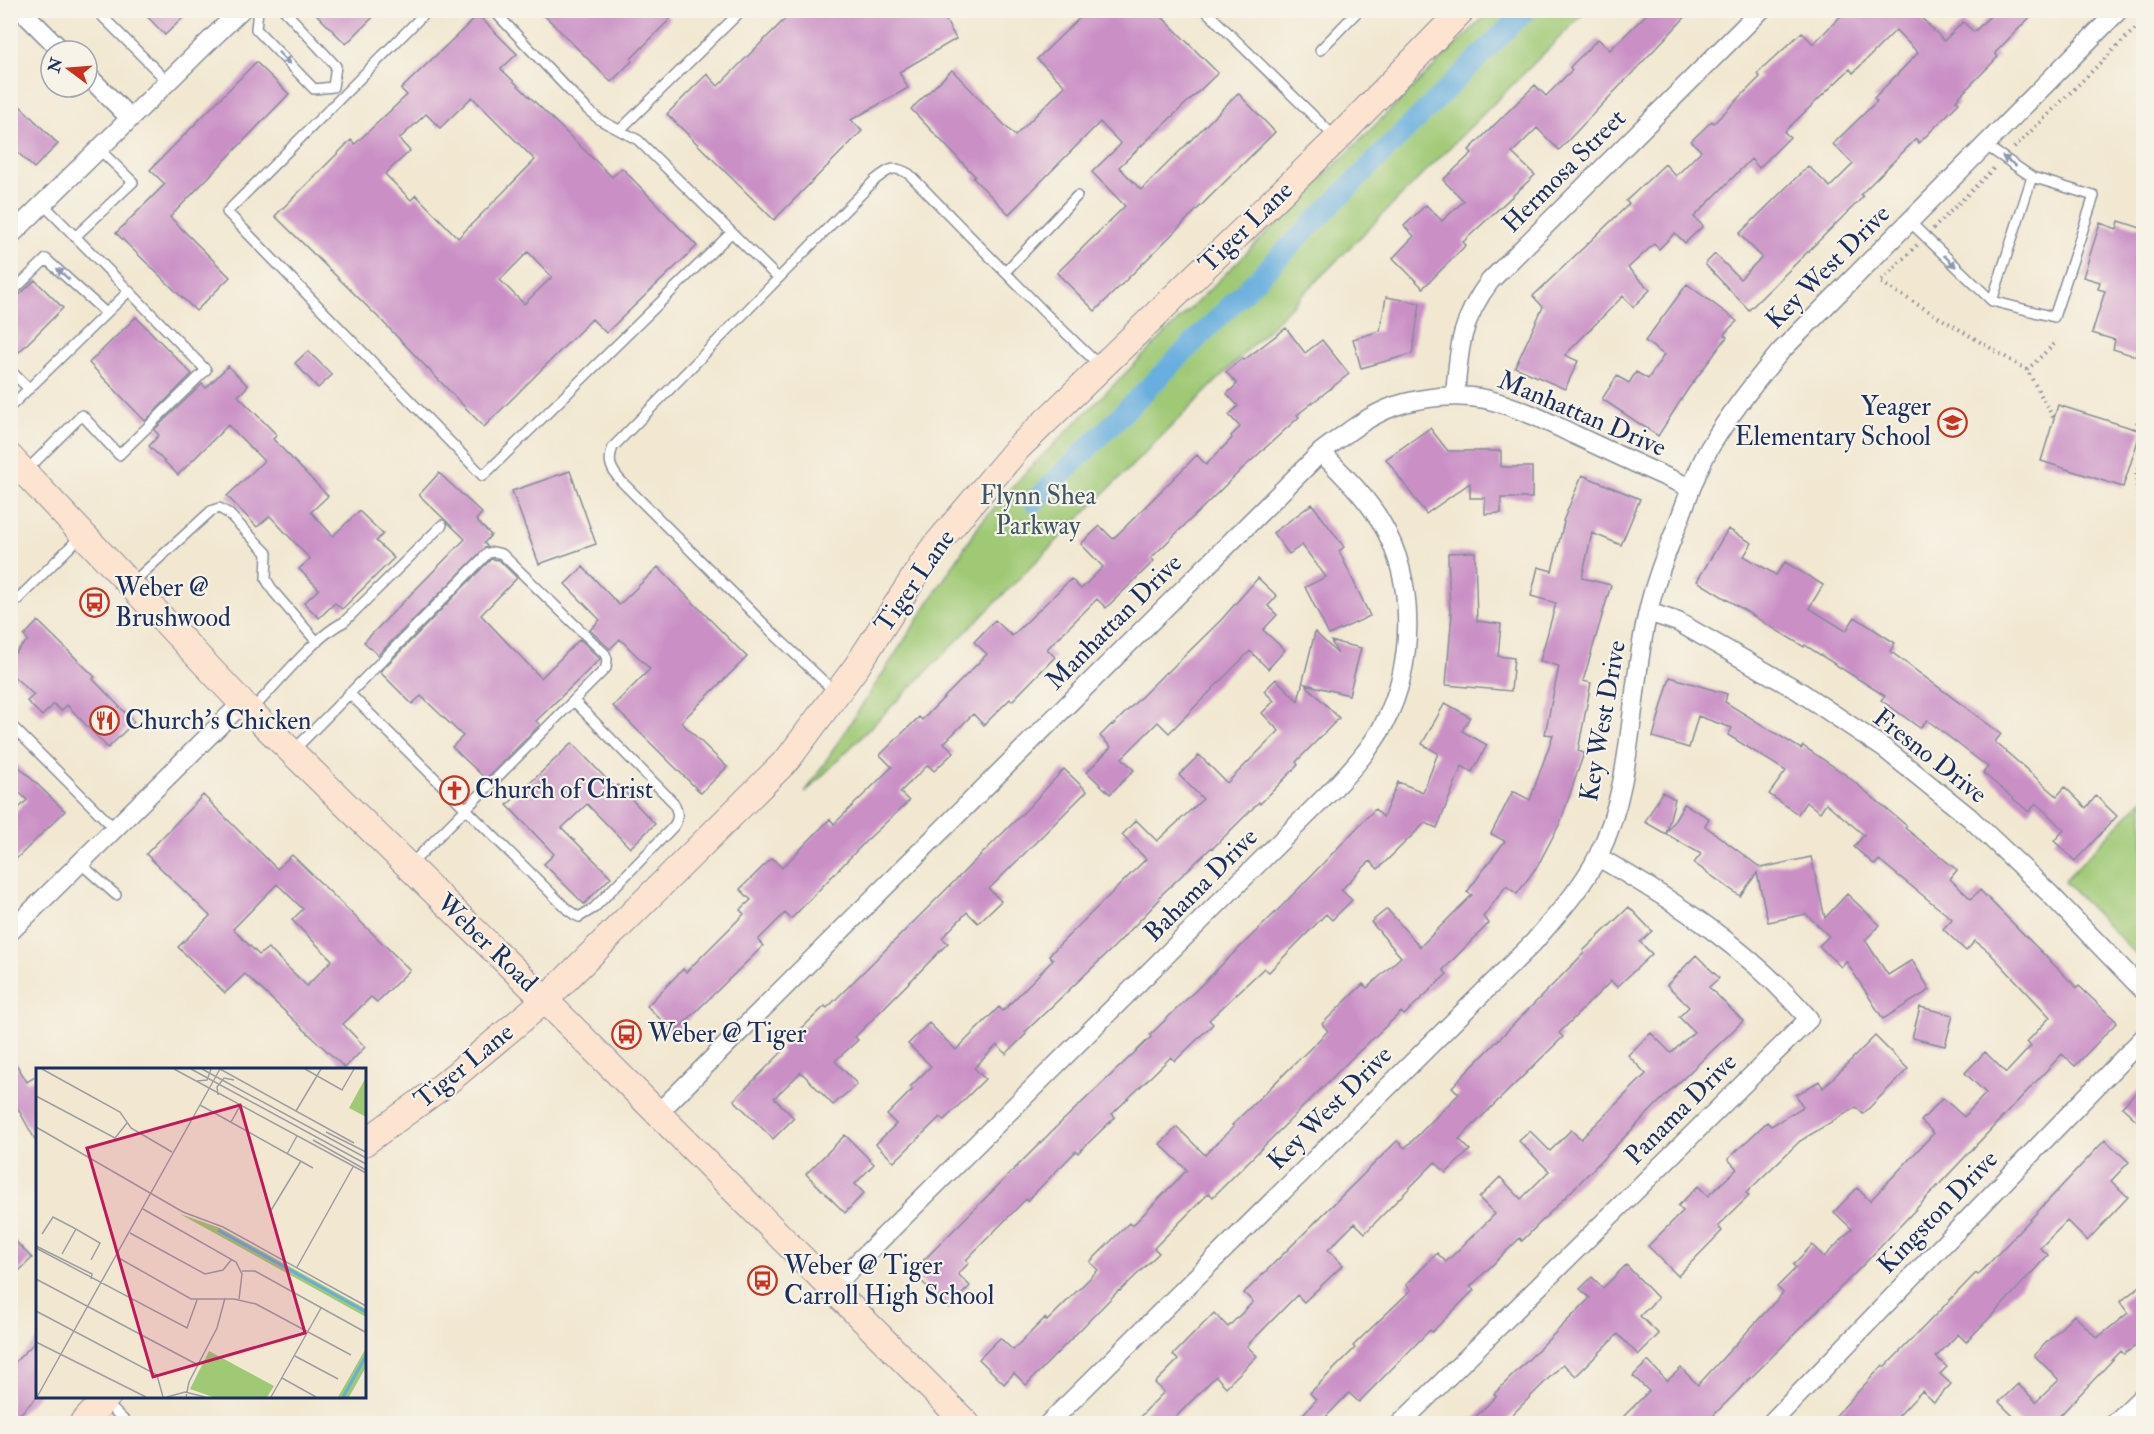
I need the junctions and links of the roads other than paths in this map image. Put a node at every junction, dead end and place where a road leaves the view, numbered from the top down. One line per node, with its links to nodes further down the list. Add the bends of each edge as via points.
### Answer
1 (21, 10): 14 (street)
2 (96, 10): 16 (lane)
3 (241, 10): 16 (street)
4 (258, 10): 18 (lane, one-way to 18, via 256,29 314,89)
5 (284, 10): 18 (lane, via 336,66)
6 (428, 10): 19 (lane)
7 (493, 10): 21 (lane, via 587,110)
8 (742, 10): 21 (lane)
9 (1204, 10): 22 (lane)
10 (1359, 10): 15 (lane)
11 (1462, 10): 22 (street, Tiger Lane)
12 (1761, 10): 41 (street, Hermosa Street, via 1490,280 1466,320 1459,344)
13 (2119, 10): 23 (street, Key West Drive)
14 (50, 39)
15 (1320, 50)
16 (168, 82): 20 (street)
17 (99, 87): 20 (street)
18 (333, 87): 19 (lane)
19 (342, 96): 29 (lane, via 227,212 483,476)
20 (130, 118): 24 (street)
21 (620, 130): 29 (lane, via 638,140)
22 (1337, 139): 38 (street, Tiger Lane)
23 (1985, 145): 25 (lane, one-way to 23); 28 (street, Key West Drive)
24 (100, 150): 27 (street); 31 (lane, via 133,182)
25 (2032, 177): 36 (lane); 36 (lane, via 2094,196 2054,318)
26 (1077, 196): 32 (lane)
27 (44, 205): 30 (street); 31 (lane)
28 (1909, 221): 36 (lane, one-way to 36); 45 (street, Key West Drive, via 1780,352 1733,411 1709,448)
29 (731, 233): 33 (lane)
30 (11, 234)
31 (75, 237): 34 (lane)
32 (1005, 272): 33 (lane, via 909,174 892,168 875,180); 38 (lane)
33 (778, 278): 55 (lane, via 613,447 610,464 621,481)
34 (129, 291): 37 (lane); 44 (lane, via 206,370 119,455 82,415)
35 (10, 294): 37 (lane, one-way to 35, via 46,258)
36 (1992, 301)
37 (106, 313): 40 (lane)
38 (1101, 367): 55 (street, Tiger Lane, via 1018,448 931,551)
39 (10, 370): 40 (lane)
40 (29, 389): 42 (lane)
41 (1455, 396): 43 (street, Manhattan Drive, via 1395,406 1361,422); 45 (street, Manhattan Drive, via 1485,399 1518,410)
42 (10, 407)
43 (1321, 452): 70 (street, Manhattan Drive); 72 (street, Bahama Drive, via 1381,521 1397,557 1405,596 1407,642 1400,683 1384,723 1363,757 1334,788)
44 (16, 468): 47 (street, Weber Road)
45 (1691, 489): 52 (street, Key West Drive)
46 (442, 525): 53 (lane, via 344,622)
47 (83, 534): 48 (street, Weber Road); 50 (lane)
48 (131, 584): 53 (lane, via 219,508 267,553 266,579); 57 (street, Weber Road)
49 (10, 590): 50 (lane)
50 (19, 598): 51 (lane)
51 (10, 607)
52 (1648, 612): 62 (street, Key West Drive, via 1636,667 1624,770); 67 (street, Fresno Drive, via 1678,622 1789,685 1884,749 1977,825)
53 (317, 642): 57 (lane)
54 (350, 693): 56 (lane, via 481,559 494,552 502,554 605,654 606,668); 59 (lane); 60 (lane)
55 (837, 694): 68 (street, Tiger Lane, via 788,759)
56 (574, 701): 60 (lane); 60 (lane, via 677,810 673,827 594,908 585,915 574,915)
57 (247, 707): 59 (street, Weber Road); 61 (street)
58 (10, 724): 61 (lane)
59 (292, 752): 64 (street, Weber Road)
60 (466, 808): 64 (lane)
61 (115, 829): 63 (street)
62 (1598, 857): 78 (street, Key West Drive, via 1567,903 1533,943); 79 (street, Panama Drive, via 1706,925 1784,990 1809,1019)
63 (80, 863): 65 (lane); 66 (street)
64 (408, 866): 68 (street, Weber Road)
65 (116, 895)
66 (11, 932)
67 (2144, 991)
68 (545, 1000): 70 (street, Weber Road); 71 (street, Tiger Lane, via 441,1087)
69 (2144, 1037): 80 (street, Kingston Drive)
70 (658, 1113): 72 (street, Weber Road)
71 (366, 1142)
72 (832, 1287): 77 (street, Weber Road)
73 (2144, 1395): 81 (street)
74 (106, 1399): 75 (street); 76 (lane)
75 (81, 1424)
76 (128, 1424)
77 (967, 1424)
78 (1048, 1424)
79 (1400, 1424)
80 (1770, 1424)
81 (2114, 1424)

